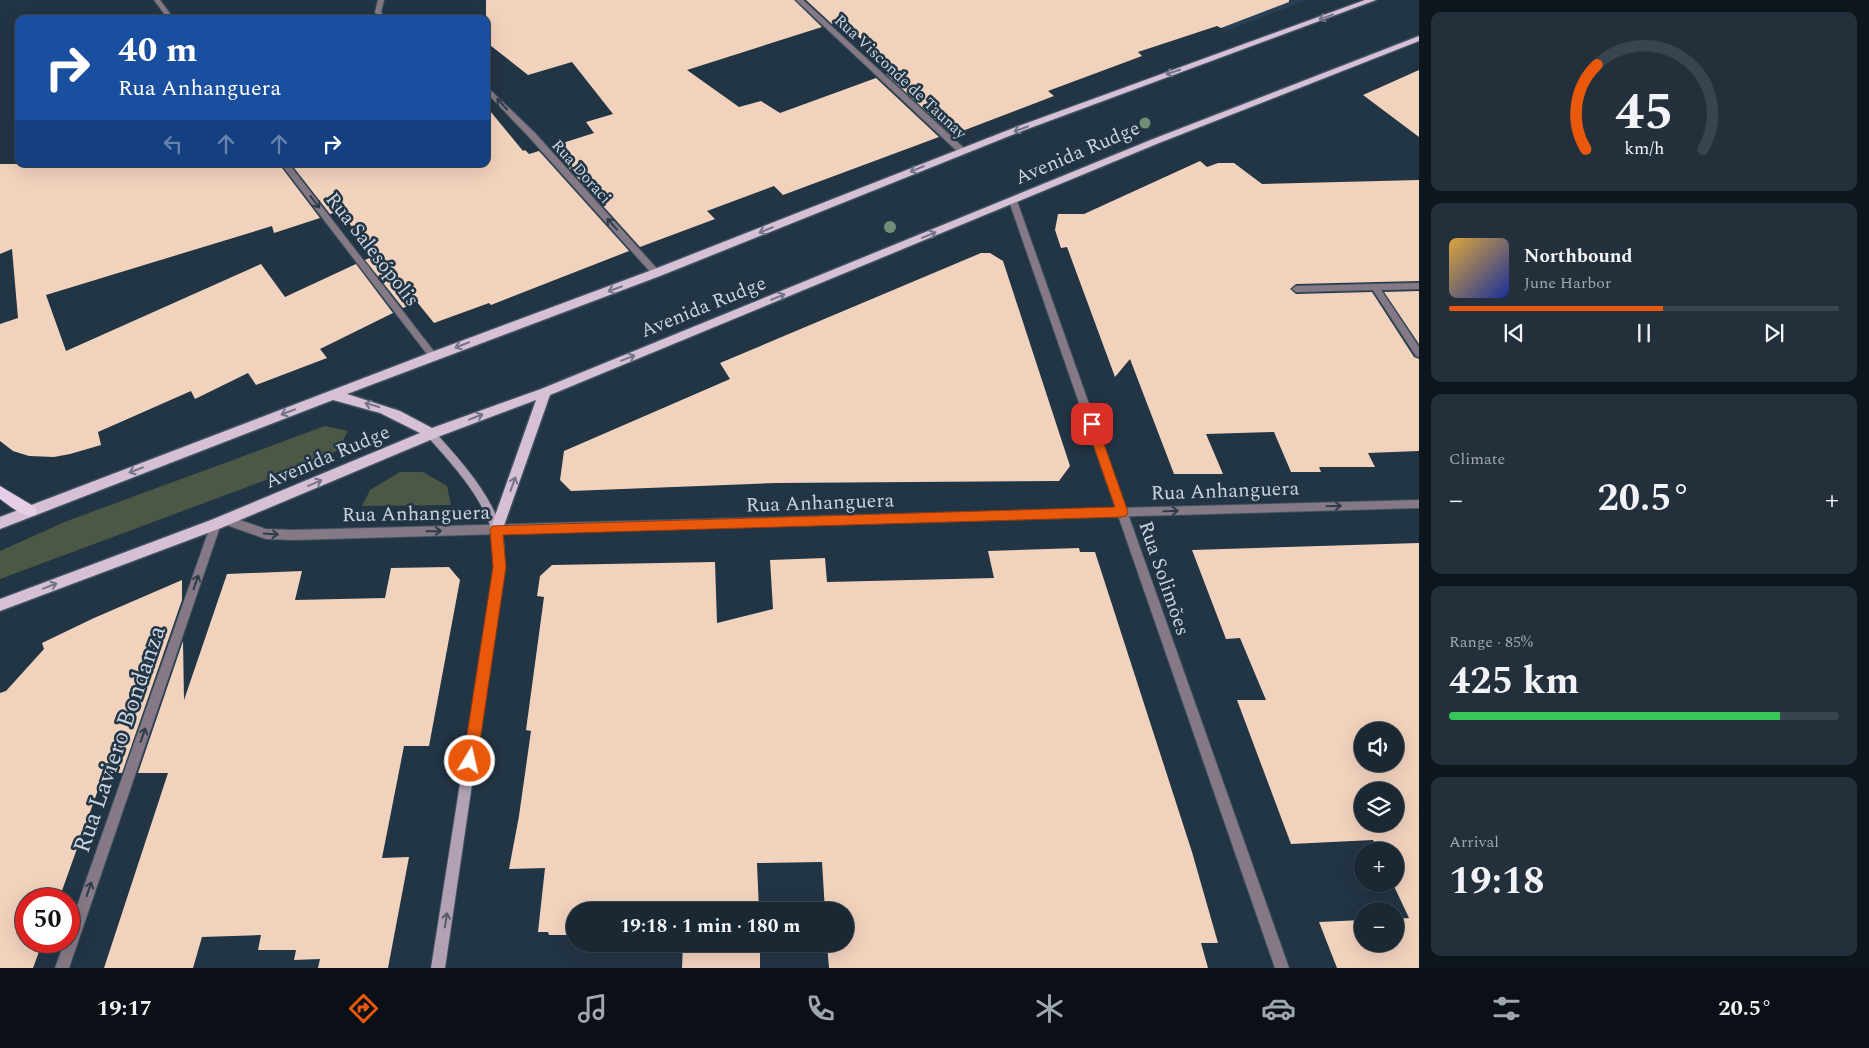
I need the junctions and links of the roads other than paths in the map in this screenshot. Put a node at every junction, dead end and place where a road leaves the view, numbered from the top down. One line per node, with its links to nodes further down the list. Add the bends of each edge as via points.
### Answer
1 (157, 0): 5 (street)
2 (381, 0): 6 (street)
3 (799, 0): 9 (street, Rua Visconde de Taunay)
4 (1372, 0): 9 (main road, Avenida Rudge, one-way to 9)
5 (168, 15)
6 (380, 15)
7 (1418, 40): 11 (main road, Avenida Rudge, via 1156,141)
8 (490, 92): 12 (street, Rua Doraci, one-way to 8)
9 (962, 152): 12 (main road, Avenida Rudge, one-way to 12)
10 (287, 167): 17 (street, Rua Salesópolis, one-way to 17)
11 (1013, 201): 18 (main road, Avenida Rudge, one-way to 11); 24 (street, Rua Solimões)
12 (656, 273): 17 (main road, Avenida Rudge, one-way to 17)
13 (1419, 286): 14 (street)
14 (1375, 287): 15 (street); 16 (street)
15 (1296, 289)
16 (1419, 354)
17 (433, 356): 19 (main road, Avenida Rudge)
18 (545, 392): 20 (main road, Avenida Rudge, one-way to 18); 27 (main road, one-way to 18)
19 (333, 395): 20 (main road, one-way to 19, via 387,410); 23 (main road, Avenida Rudge, one-way to 23)
20 (431, 434): 25 (main road, Avenida Rudge, one-way to 20); 27 (main road, via 461,468)
21 (0, 492): 23 (highway)
22 (1419, 504): 24 (street, Rua Anhanguera, one-way to 22)
23 (30, 510): 26 (main road, Avenida Rudge)
24 (1122, 512): 27 (street, Rua Anhanguera); 31 (street, Rua Solimões)
25 (220, 522): 27 (street, Rua Anhanguera, one-way to 27, via 266,534); 28 (main road, Avenida Rudge, one-way to 25); 29 (street, Rua Laviero Bondanza, one-way to 25)
26 (0, 523)
27 (496, 530): 30 (main road, one-way to 27, via 500,567)
28 (1, 606)
29 (62, 968)
30 (438, 968)
31 (1282, 968)

